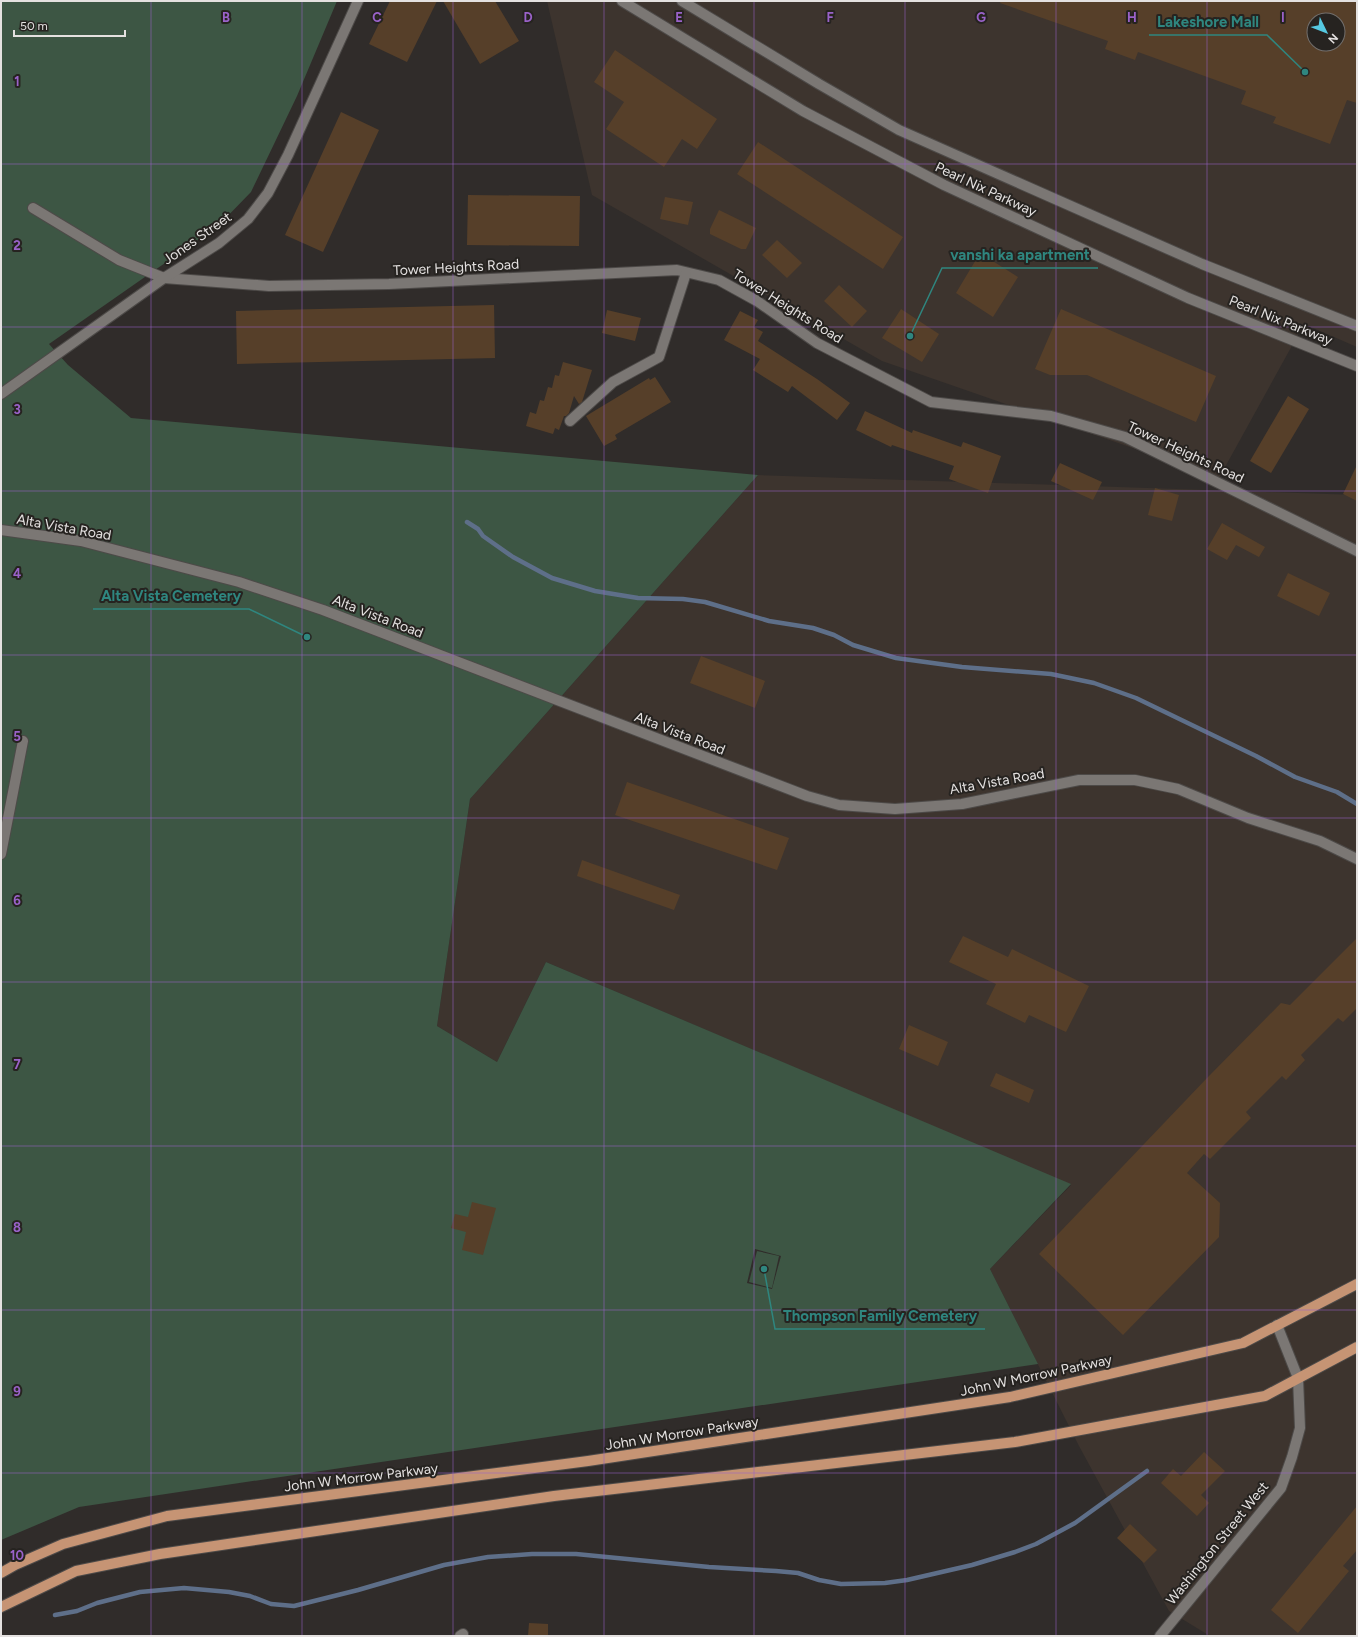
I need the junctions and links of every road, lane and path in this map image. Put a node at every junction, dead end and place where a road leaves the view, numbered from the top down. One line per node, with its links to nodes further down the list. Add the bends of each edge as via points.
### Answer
1 (358, 1): 6 (street, Jones Street, via 268,193 248,219 219,243)
2 (622, 1): 8 (street, Pearl Nix Parkway, via 803,111 944,185 1188,298)
3 (682, 1): 7 (street, Pearl Nix Parkway, via 899,130 1195,261)
4 (33, 208): 6 (street, Tower Heights Road, via 119,260)
5 (686, 272): 6 (street, Tower Heights Road, via 677,270 390,284 269,286); 10 (street, via 659,357 613,382); 12 (street, Tower Heights Road, via 719,280 757,301 817,342 931,402 1051,416 1125,437)
6 (164, 278): 9 (street, Jones Street)
7 (1357, 326)
8 (1357, 366)
9 (1, 394)
10 (570, 421)
11 (1, 530): 15 (street, Alta Vista Road, via 81,541 239,582 323,610 799,793 839,805 895,808 962,804 1079,780 1135,780 1178,789 1248,818 1320,841)
12 (1357, 551)
13 (23, 741): 14 (street)
14 (1, 854)
15 (1357, 859)
16 (1357, 1284): 17 (main road, John W Morrow Parkway)
17 (1277, 1325): 19 (street, Washington Street West); 20 (main road, John W Morrow Parkway, via 1243,1343 1010,1397 588,1461 167,1516 63,1544)
18 (1357, 1348): 19 (main road)
19 (1298, 1378): 21 (main road, via 1264,1396 1015,1442 554,1496 160,1554 76,1571); 22 (street, Washington Street West, via 1300,1428 1281,1488)
20 (1, 1573)
21 (1, 1607)
22 (1160, 1636)

